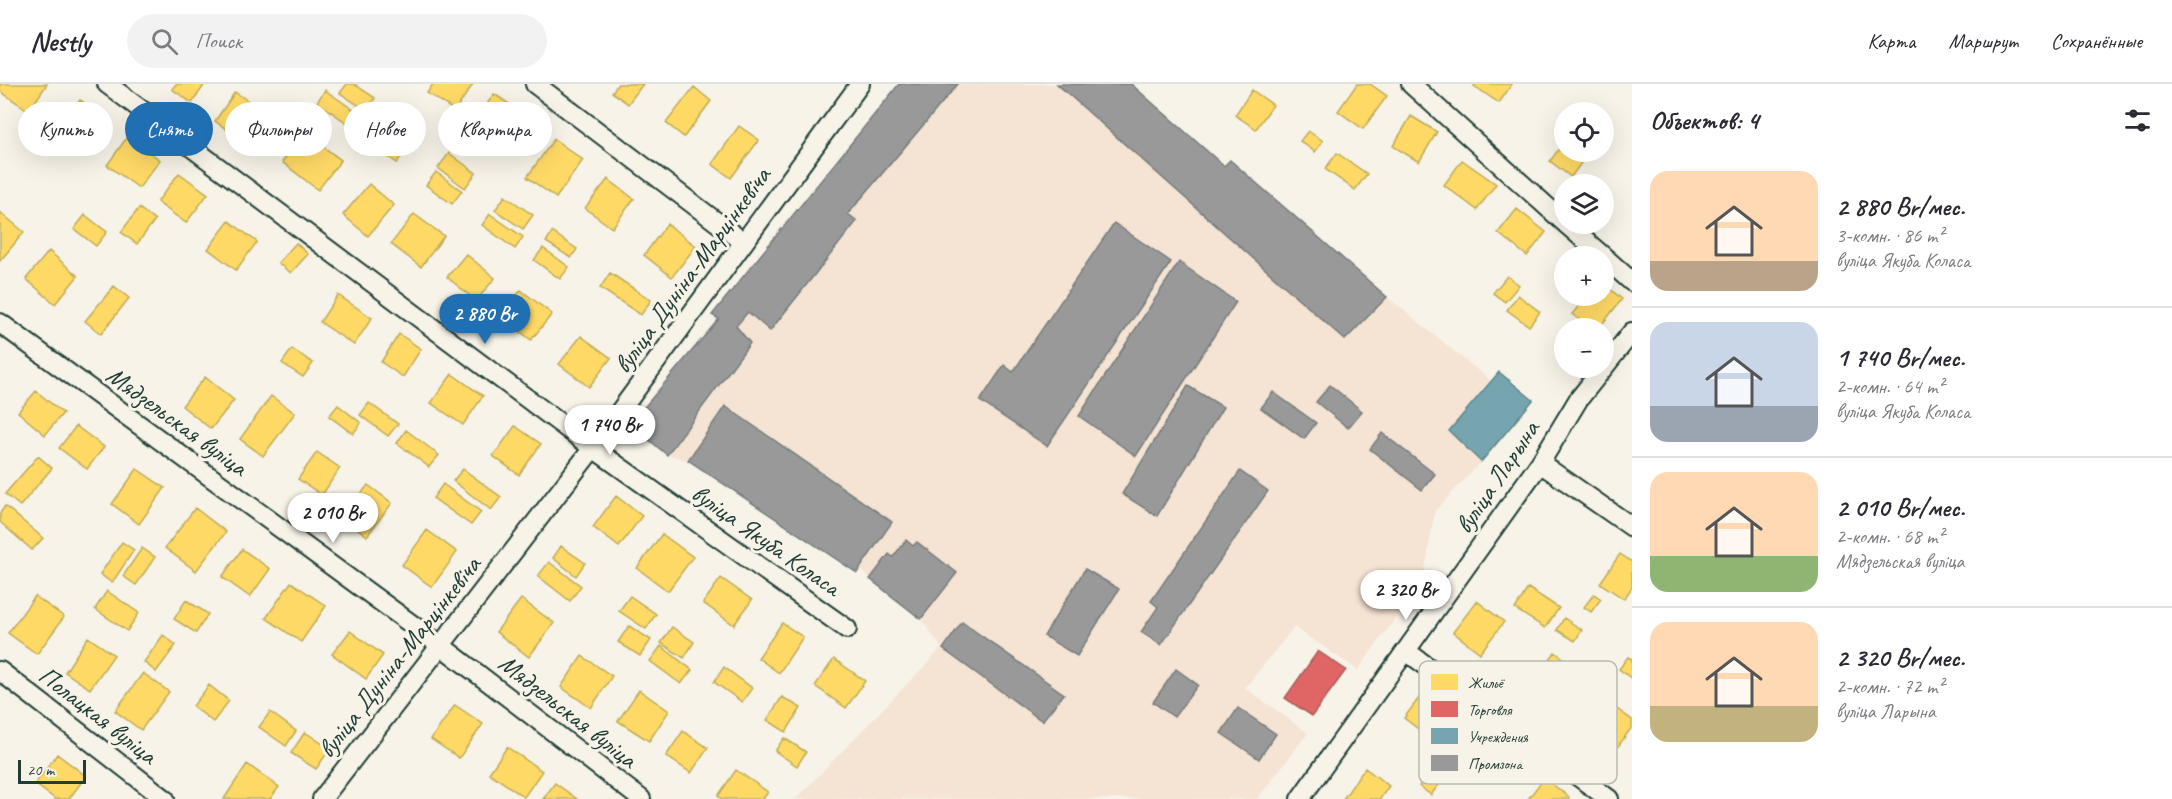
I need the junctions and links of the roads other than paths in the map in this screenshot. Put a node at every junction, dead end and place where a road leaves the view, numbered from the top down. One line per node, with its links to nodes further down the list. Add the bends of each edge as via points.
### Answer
1 (107, 84): 13 (street, вуліца Якуба Коласа)
2 (535, 84): 7 (street)
3 (860, 84): 7 (street, вуліца Дуніна-Марцінкевіча)
4 (1411, 84): 5 (street)
5 (1554, 213)
6 (1577, 234): 8 (street)
7 (743, 242): 13 (street, вуліца Дуніна-Марцінкевіча)
8 (1591, 246)
9 (1614, 266): 10 (street)
10 (1632, 282)
11 (0, 323): 17 (street, Мядзельская вуліца)
12 (1632, 332): 14 (street, вуліца Ларына, via 1578,400)
13 (593, 448): 16 (street, вуліца Якуба Коласа); 17 (street, вуліца Дуніна-Марцінкевіча)
14 (1540, 463): 15 (street); 18 (street, вуліца Ларына)
15 (1632, 527)
16 (847, 629)
17 (440, 645): 23 (street, вуліца Дуніна-Марцінкевіча); 24 (street, Мядзельская вуліца)
18 (1406, 651): 19 (street); 25 (street, вуліца Ларына)
19 (1420, 661)
20 (0, 671): 22 (street, Полацкая вуліца)
21 (1588, 784): 26 (street)
22 (165, 799)
23 (322, 799)
24 (641, 799)
25 (1300, 799)
26 (1609, 799)

